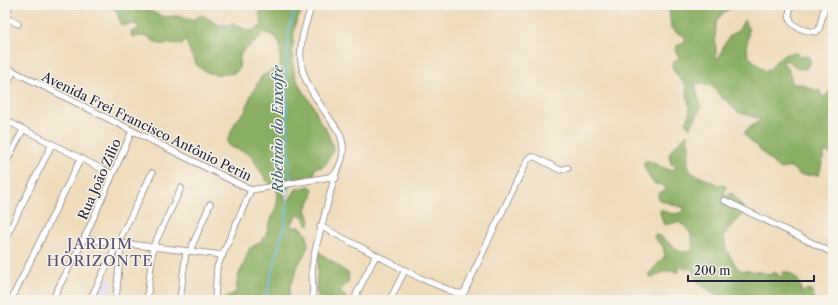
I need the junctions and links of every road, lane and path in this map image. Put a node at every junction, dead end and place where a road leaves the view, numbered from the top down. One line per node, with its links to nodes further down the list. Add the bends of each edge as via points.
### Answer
1 (10, 5): 5 (street)
2 (312, 5): 19 (street, via 304,27 302,65 309,85 343,142 341,163)
3 (791, 5): 4 (street, via 789,17 794,26 816,32)
4 (825, 5)
5 (5, 17): 6 (street)
6 (18, 24)
7 (5, 67): 8 (street, Avenida Frei Francisco Antônio Perin)
8 (13, 72): 9 (street); 12 (street, Avenida Frei Francisco Antônio Perin)
9 (5, 88)
10 (5, 120): 11 (street)
11 (23, 130): 13 (street); 15 (street)
12 (132, 131): 18 (street, Rua João Zilio); 21 (street, Avenida Frei Francisco Antônio Perin)
13 (52, 144): 14 (street); 25 (street)
14 (81, 158): 18 (street); 34 (street)
15 (5, 164)
16 (568, 168): 33 (street, via 560,170 535,157 528,159 464,293 456,293)
17 (152, 173): 27 (street)
18 (112, 174): 26 (street, Rua João Zilio)
19 (333, 177): 21 (street, Avenida Frei Francisco Antônio Perin); 24 (street)
20 (181, 188): 28 (street)
21 (251, 190): 31 (street)
22 (724, 200): 30 (street)
23 (210, 204): 29 (street)
24 (320, 226): 32 (street); 41 (street, via 312,268)
25 (5, 239)
26 (84, 239): 27 (street); 35 (street, Rua João Zilio)
27 (119, 243): 28 (street); 36 (street); 37 (street)
28 (153, 247): 29 (street); 38 (street)
29 (188, 251): 31 (street); 39 (street)
30 (833, 253)
31 (223, 255): 40 (street, via 217,267)
32 (376, 255): 33 (street); 42 (street, via 356,296)
33 (405, 270): 43 (street)
34 (11, 300)
35 (52, 300)
36 (90, 300)
37 (116, 300)
38 (147, 300)
39 (180, 300)
40 (215, 300)
41 (313, 300)
42 (363, 300)
43 (390, 300)

